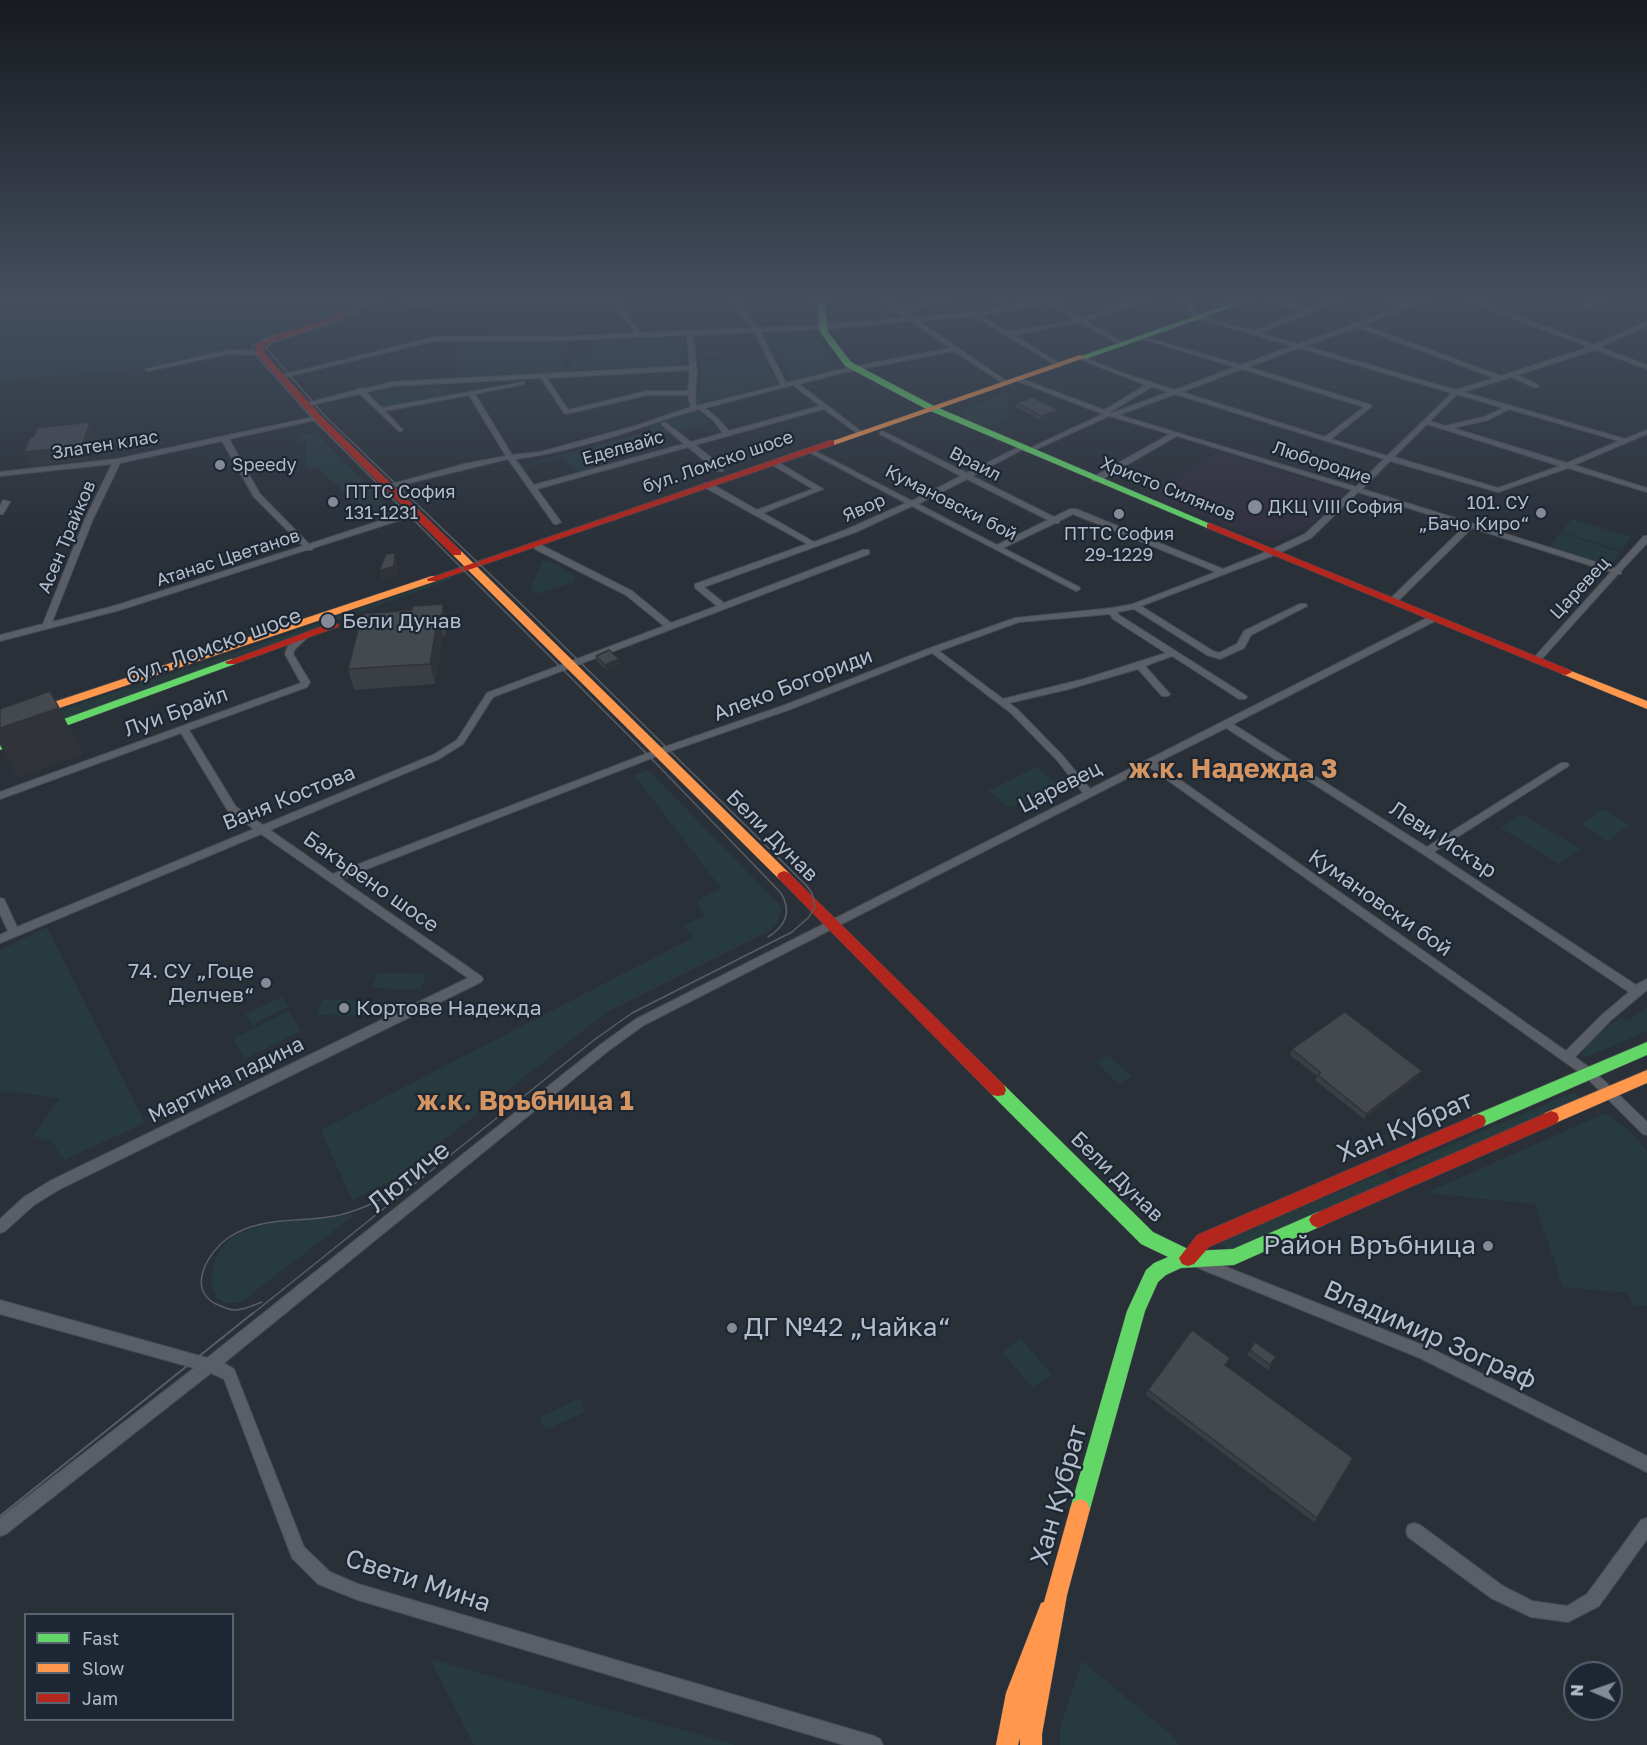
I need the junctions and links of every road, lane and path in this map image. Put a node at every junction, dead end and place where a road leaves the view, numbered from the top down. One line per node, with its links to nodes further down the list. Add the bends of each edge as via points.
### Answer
1 (286, 381): 27 (street, Бели Дунав)
2 (443, 381): 21 (street)
3 (451, 381): 26 (street)
4 (523, 381): 24 (street)
5 (546, 381): 25 (street, via 565,411 572,412 647,393)
6 (692, 381): 25 (street)
7 (782, 381): 19 (street)
8 (879, 381): 31 (street, Христо Силянов)
9 (1011, 381): 31 (street, бул. Ломско шосе)
10 (1013, 381): 33 (street, Любородие)
11 (1144, 381): 18 (street)
12 (1208, 381): 22 (street)
13 (1288, 381): 45 (street, via 1369,406)
14 (1420, 381): 23 (street)
15 (1486, 381): 23 (street)
16 (1526, 381): 20 (street)
17 (794, 382): 19 (street); 28 (street)
18 (1152, 384): 22 (street); 33 (street)
19 (784, 385): 30 (street)
20 (1536, 386)
21 (360, 390): 27 (street); 32 (street)
22 (1180, 392): 33 (street); 45 (street)
23 (1456, 392): 29 (street); 35 (street, Алеко Богориди)
24 (471, 393): 26 (street); 50 (street)
25 (692, 393): 30 (street, via 691,405)
26 (456, 396): 32 (street)
27 (306, 404): 34 (street, Бели Дунав)
28 (825, 407): 40 (street); 42 (street, Еделвайс)
29 (1508, 407): 37 (street, via 1475,424); 46 (street)
30 (697, 408): 42 (street, via 716,420); 50 (street, via 540,454)
31 (931, 408): 40 (street, бул. Ломско шосе); 49 (street, Христо Силянов)
32 (382, 410): 38 (street)
33 (1108, 414): 43 (street, Любородие); 49 (street, Явор, via 1054,441)
34 (318, 418): 44 (street, Златен клас); 59 (street, Бели Дунав)
35 (1426, 422): 37 (street); 51 (street, Алеко Богориди)
36 (664, 424): 47 (street)
37 (1445, 428): 54 (street)
38 (400, 430)
39 (1647, 432): 46 (street)
40 (860, 433): 48 (street, бул. Ломско шосе)
41 (882, 433): 57 (street, Враил)
42 (728, 434): 47 (street, Еделвайс)
43 (1176, 434): 58 (street); 62 (street, Любородие)
44 (225, 440): 52 (street, Златен клас); 77 (street, via 257,495)
45 (1326, 440): 51 (street)
46 (1625, 441): 54 (street)
47 (690, 444): 55 (street); 61 (street, Еделвайс)
48 (809, 450): 53 (street, бул. Ломско шосе); 65 (street, Кумановски бой)
49 (1024, 450): 57 (street, Явор); 58 (street, Христо Силянов)
50 (510, 457): 59 (street); 61 (street)
51 (1390, 458): 54 (street, via 1498,490); 62 (street, Алеко Богориди)
52 (117, 461): 56 (street, Златен клас); 90 (street, Асен Трайков, via 89,519)
53 (773, 463): 60 (street, бул. Ломско шосе); 68 (street, via 819,489)
54 (1566, 466): 63 (street)
55 (720, 469)
56 (0, 474)
57 (967, 477): 65 (street, Явор); 69 (street, Враил)
58 (1096, 479): 79 (street, Христо Силянов)
59 (389, 486): 67 (street, Бели Дунав)
60 (707, 486): 68 (street); 72 (street, бул. Ломско шосе)
61 (533, 488): 70 (street)
62 (1358, 490): 71 (street, Любородие); 79 (street, Алеко Богориди, via 1308,536)
63 (1647, 490)
64 (6, 502): 66 (street)
65 (911, 504): 74 (street, Явор); 76 (street, Кумановски бой)
66 (0, 512)
67 (416, 512): 77 (street, Атанас Цветанов); 80 (street, Бели Дунав)
68 (756, 513): 74 (street)
69 (1056, 520): 76 (street); 81 (street, via 1074,511)
70 (557, 522)
71 (1470, 526): 82 (street, Любородие); 84 (street)
72 (575, 531): 75 (street, бул. Ломско шосе); 80 (street, бул. Ломско шосе)
73 (1647, 538): 82 (street, Царевец)
74 (814, 545): 87 (street, Явор, via 698,586)
75 (538, 547): 80 (street, бул. Ломско шосе); 91 (street, via 629,593)
76 (999, 547): 83 (street, Кумановски бой)
77 (309, 548): 90 (street, Атанас Цветанов)
78 (866, 552): 87 (street, Ваня Костова)
79 (1274, 552): 81 (street, Алеко Богориди); 84 (street, Христо Силянов)
80 (474, 570): 92 (street, бул. Ломско шосе); 97 (street, Бели Дунав); 103 (street, бул. Ломско шосе)
81 (1223, 572): 85 (street, Алеко Богориди)
82 (1618, 572): 96 (street, Царевец)
83 (1076, 589)
84 (1393, 601): 89 (street, Христо Силянов)
85 (1135, 606): 86 (street, via 1220,656 1241,646 1247,633); 88 (street, Алеко Богориди)
86 (1304, 606)
87 (723, 607): 91 (street, Ваня Костова)
88 (1114, 614): 94 (street, Алеко Богориди, via 1028,617); 95 (street)
89 (1434, 618): 96 (street, Христо Силянов); 104 (street, Царевец)
90 (47, 626): 93 (street, Атанас Цветанов)
91 (670, 627): 97 (street, Ваня Костова)
92 (306, 635): 105 (street, Луи Брайл, via 289,654 303,675 304,685); 106 (street, бул. Ломско шосе)
93 (0, 638)
94 (933, 650): 101 (street); 107 (street, Алеко Богориди, via 789,707)
95 (1173, 653): 98 (street); 100 (street)
96 (1536, 660): 102 (street, Христо Силянов)
97 (571, 664): 107 (street, Бели Дунав); 112 (street, Ваня Костова, via 490,695 460,742 436,757)
98 (1140, 666): 99 (street); 101 (street, via 1064,689)
99 (1165, 694)
100 (1242, 697)
101 (1000, 702): 110 (street, via 1052,750)
102 (1647, 705)
103 (0, 724)
104 (1226, 724): 108 (street, Царевец); 113 (street, Леви Искър)
105 (183, 729): 111 (street, Луи Брайл); 112 (street, Бакърено шосе, via 232,809)
106 (0, 746)
107 (659, 752): 114 (street, Алеко Богориди); 116 (street, Бели Дунав)
108 (1149, 764): 110 (street, Царевец); 123 (street, Кумановски бой)
109 (1564, 765): 113 (street)
110 (1089, 794): 116 (street, Царевец)
111 (0, 796)
112 (259, 829): 114 (street, Бакърено шосе); 117 (street, Ваня Костова)
113 (1428, 852): 121 (street, Леви Искър)
114 (331, 879): 119 (street, Бакърено шосе)
115 (0, 902): 117 (street)
116 (832, 925): 129 (street, Бели Дунав, via 1147,1238); 131 (street, Лютиче, via 640,1022)
117 (14, 932): 118 (street, Ваня Костова)
118 (0, 939)
119 (477, 979): 128 (street, Мартина падина, via 55,1185 29,1201)
120 (1647, 983): 121 (street)
121 (1636, 992): 123 (street)
122 (1647, 1048): 124 (street, Хан Кубрат)
123 (1567, 1058): 124 (street, Кумановски бой)
124 (1590, 1074): 126 (street, Кумановски бой); 129 (street, Хан Кубрат, via 1237,1225 1203,1241)
125 (1647, 1076): 126 (street, Хан Кубрат)
126 (1610, 1092): 127 (street, Кумановски бой); 129 (street, Хан Кубрат, via 1234,1257)
127 (1647, 1130)
128 (0, 1227)
129 (1188, 1258): 132 (street, Владимир Зограф, via 1425,1353); 136 (street, Хан Кубрат, via 1161,1268 1152,1276 1136,1311)
130 (0, 1307): 131 (street, Свети Мина)
131 (207, 1365): 134 (street, Лютиче); 137 (street, Свети Мина, via 229,1374 298,1552 324,1578 358,1592)
132 (1647, 1464)
133 (1647, 1526): 135 (street, via 1593,1600 1568,1614 1531,1609 1497,1592)
134 (0, 1528)
135 (1414, 1531)
136 (1056, 1594): 138 (street, Хан Кубрат, via 1015,1702); 139 (street, Хан Кубрат)
137 (874, 1745)
138 (1007, 1745)
139 (1031, 1745)

